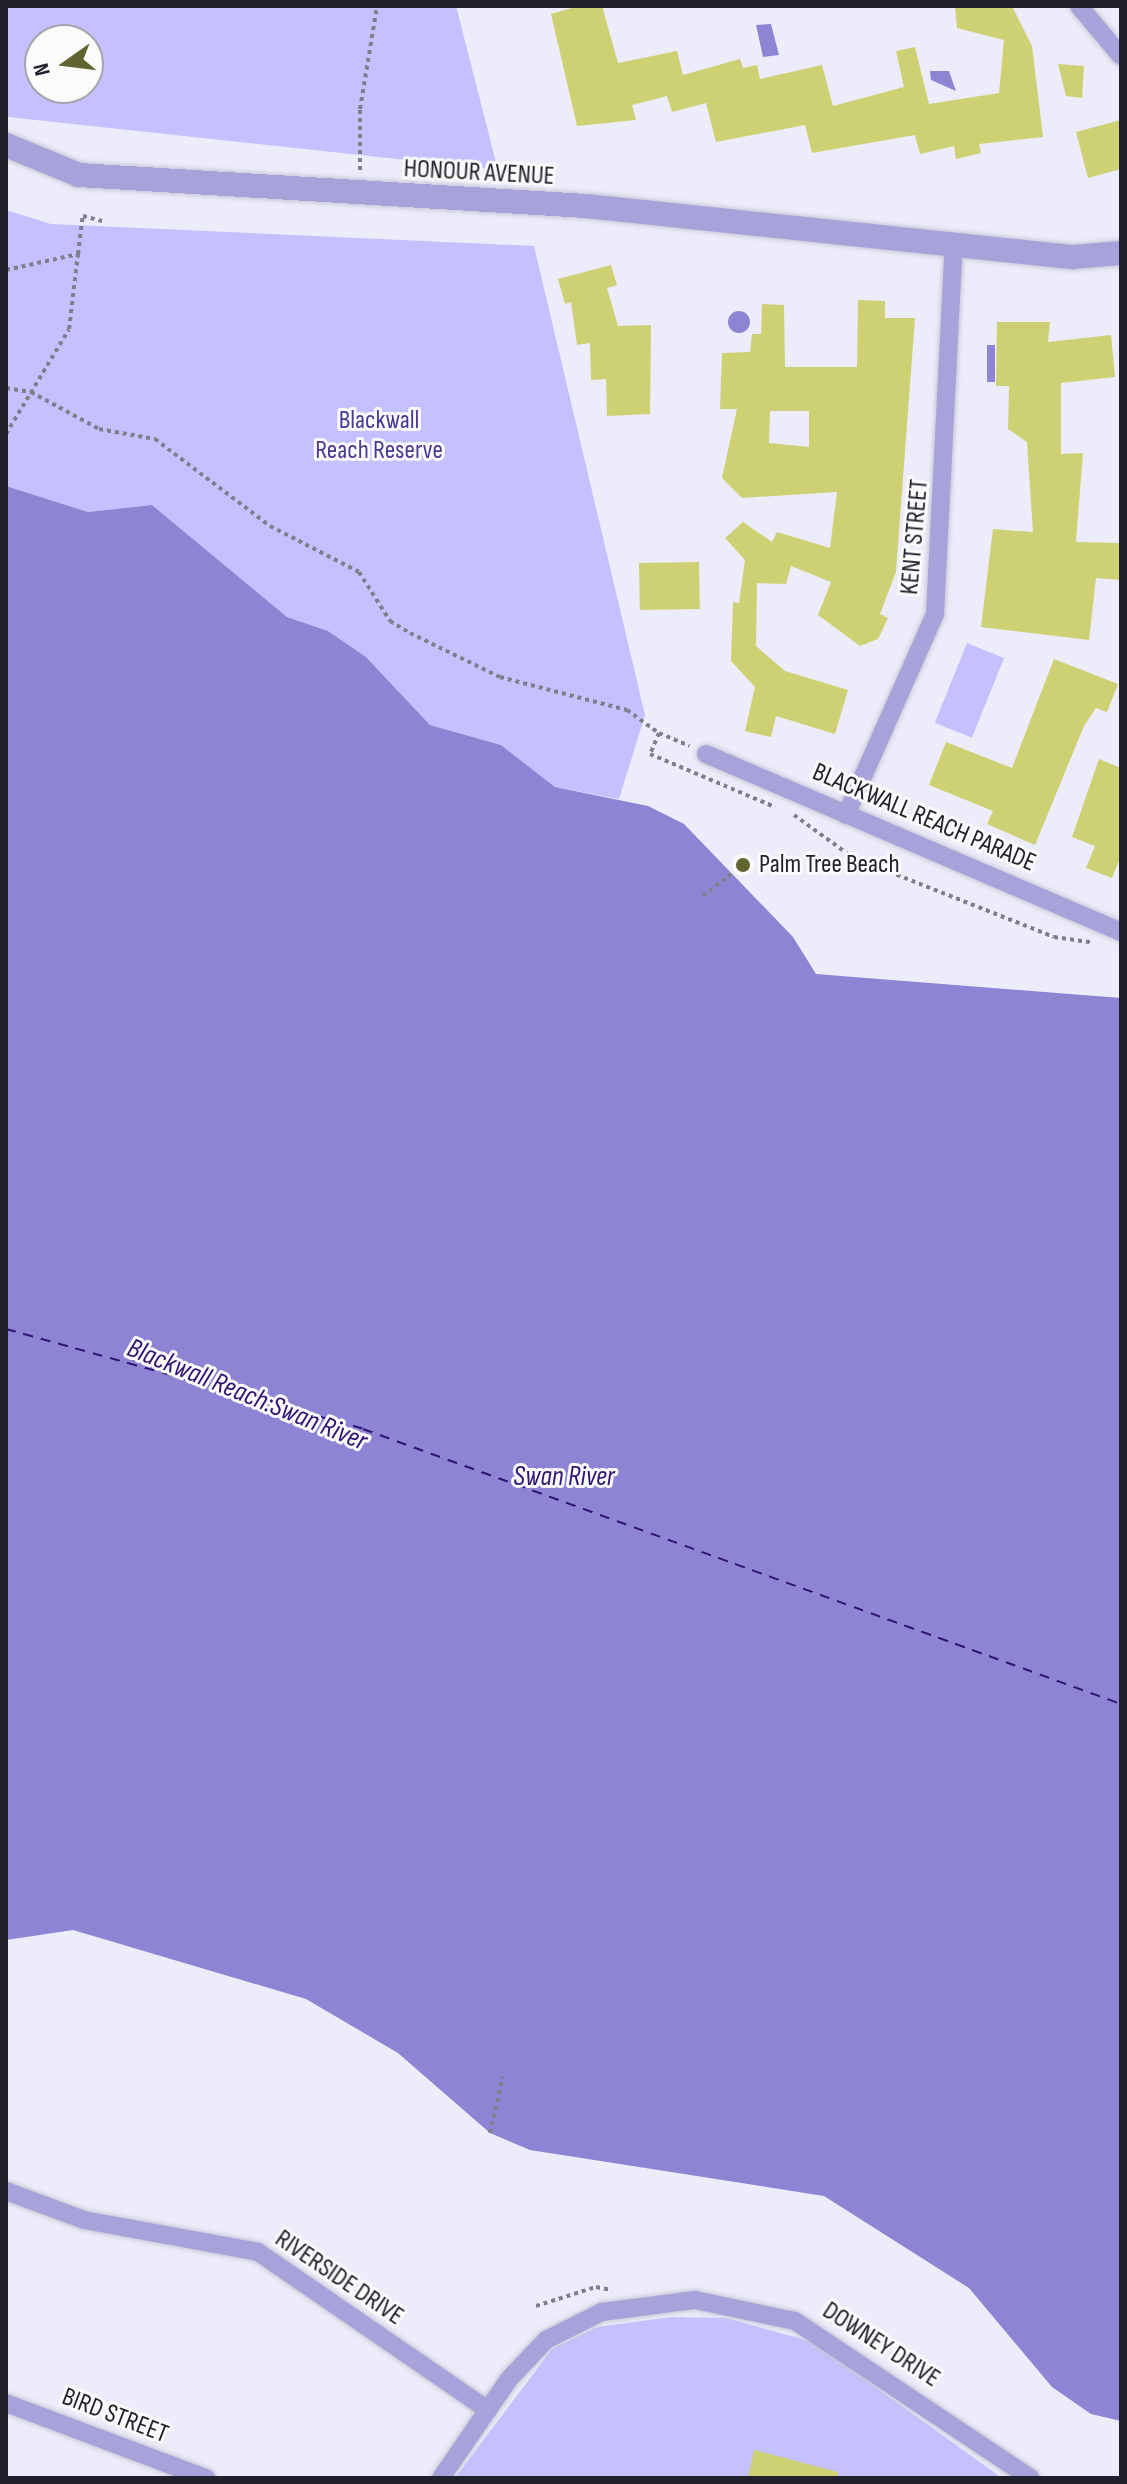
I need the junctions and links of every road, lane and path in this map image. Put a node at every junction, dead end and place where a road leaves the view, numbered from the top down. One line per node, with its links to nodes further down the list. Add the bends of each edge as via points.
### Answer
1 (377, 6): 5 (path, via 360,109)
2 (1079, 6): 3 (street)
3 (1121, 56)
4 (6, 145): 5 (street, HONOUR AVENUE, via 79,175)
5 (359, 195): 7 (street, HONOUR AVENUE, via 586,206)
6 (102, 221): 9 (path, via 83,216)
7 (954, 245): 8 (street, HONOUR AVENUE, via 1073,257); 18 (street, KENT STREET, via 935,614)
8 (1121, 253)
9 (78, 254): 10 (path); 12 (path, via 69,329)
10 (6, 270)
11 (6, 388): 12 (path)
12 (31, 392): 15 (path); 16 (path, via 99,429 155,439 270,526 359,572 390,621 410,633 500,677 627,710)
13 (6, 399): 14 (path)
14 (6, 410)
15 (6, 434)
16 (659, 733): 17 (path); 22 (path, via 650,754 796,816 852,857 1054,937)
17 (706, 754): 18 (street, BLACKWALL REACH PARADE)
18 (846, 815): 21 (street, BLACKWALL REACH PARADE)
19 (740, 867): 20 (path)
20 (703, 896)
21 (1121, 932)
22 (1107, 945)
23 (503, 2076): 24 (path)
24 (490, 2133)
25 (6, 2191): 29 (street, RIVERSIDE DRIVE, via 84,2220 258,2252)
26 (604, 2287): 27 (path)
27 (536, 2306)
28 (6, 2403): 30 (street, BIRD STREET)
29 (488, 2410): 31 (street, DOWNEY DRIVE); 32 (street, DOWNEY DRIVE, via 527,2357 574,2322 631,2306 727,2303 795,2321 838,2344)
30 (206, 2478)
31 (441, 2478)
32 (1030, 2478)

